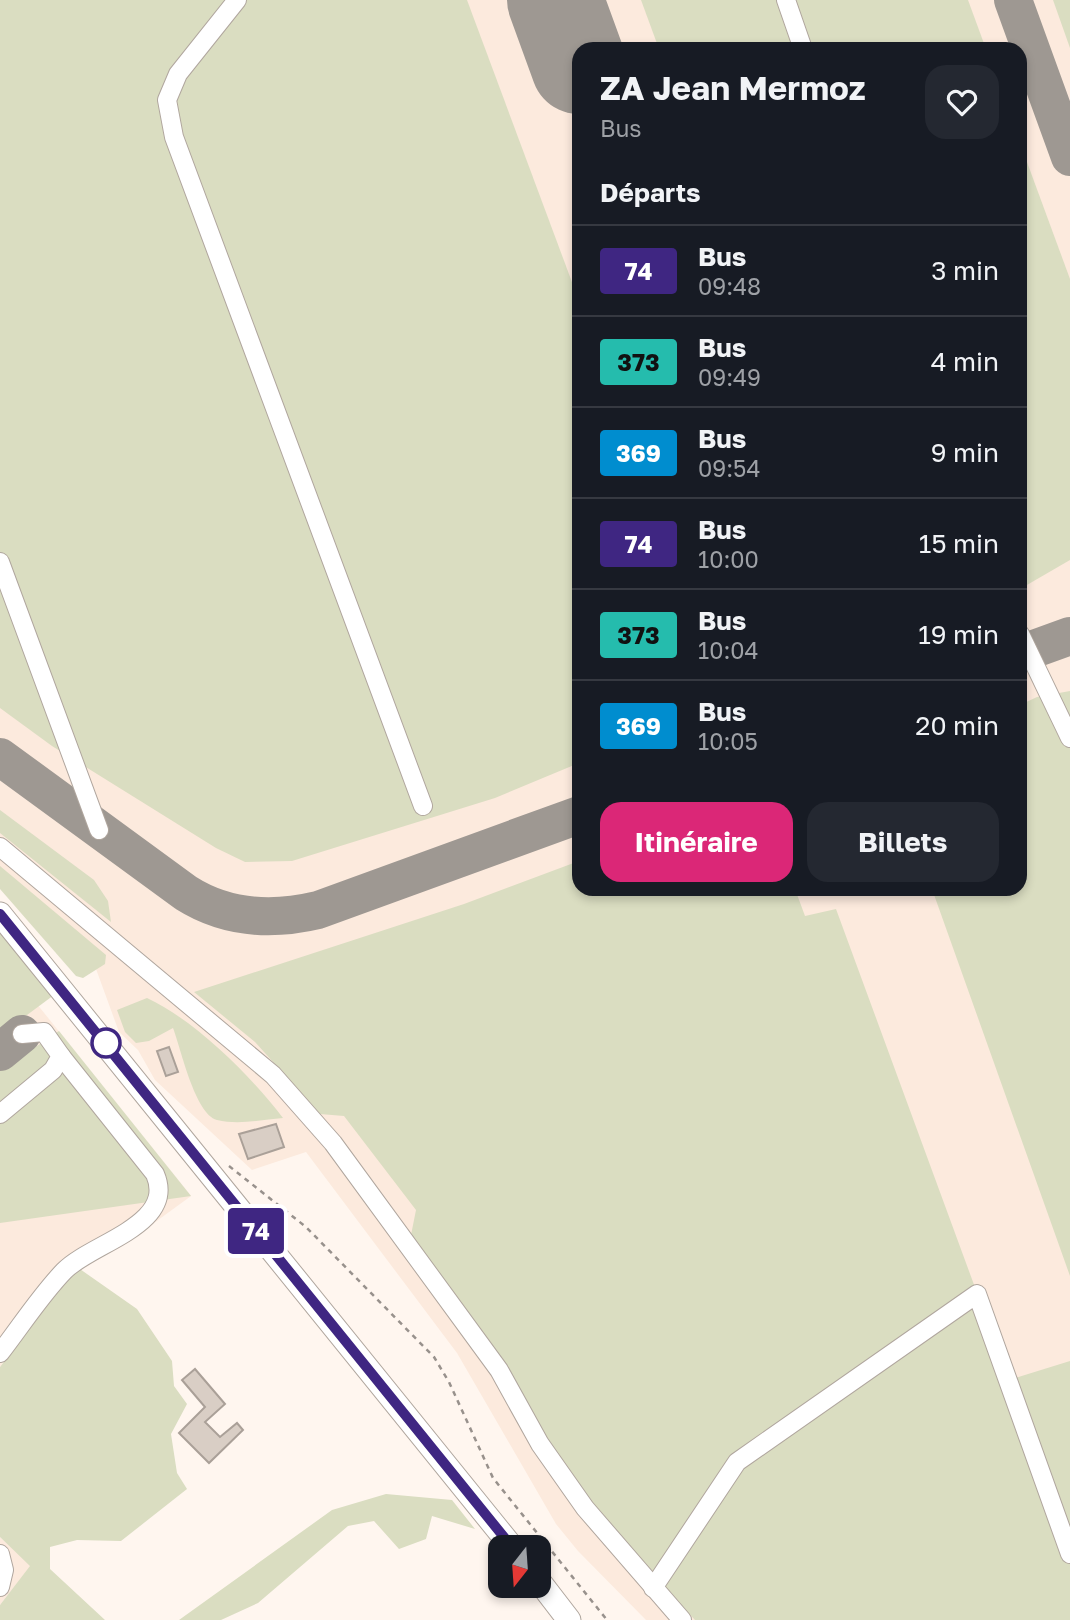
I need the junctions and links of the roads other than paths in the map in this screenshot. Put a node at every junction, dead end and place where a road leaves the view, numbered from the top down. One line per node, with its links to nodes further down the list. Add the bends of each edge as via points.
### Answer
1 (237, 0): 7 (lane, via 178,74 167,100 174,137)
2 (786, 0): 3 (lane)
3 (801, 42)
4 (0, 562): 8 (lane)
5 (1027, 649): 6 (lane)
6 (1070, 738)
7 (424, 806)
8 (99, 830)
9 (0, 847): 19 (lane, via 273,1075 333,1143 499,1370 540,1444 584,1508)
10 (0, 914): 15 (main road)
11 (22, 1034): 12 (lane, via 44,1032)
12 (61, 1056): 13 (lane, via 53,1070); 14 (lane, via 155,1174 160,1198 134,1228 63,1272)
13 (0, 1114)
14 (0, 1353)
15 (502, 1535)
16 (0, 1554): 18 (lane, via 4,1570)
17 (1070, 1554): 19 (lane, via 977,1294 737,1462)
18 (0, 1587)
19 (653, 1588): 22 (lane)
20 (551, 1597): 21 (main road)
21 (569, 1620)
22 (681, 1620)

